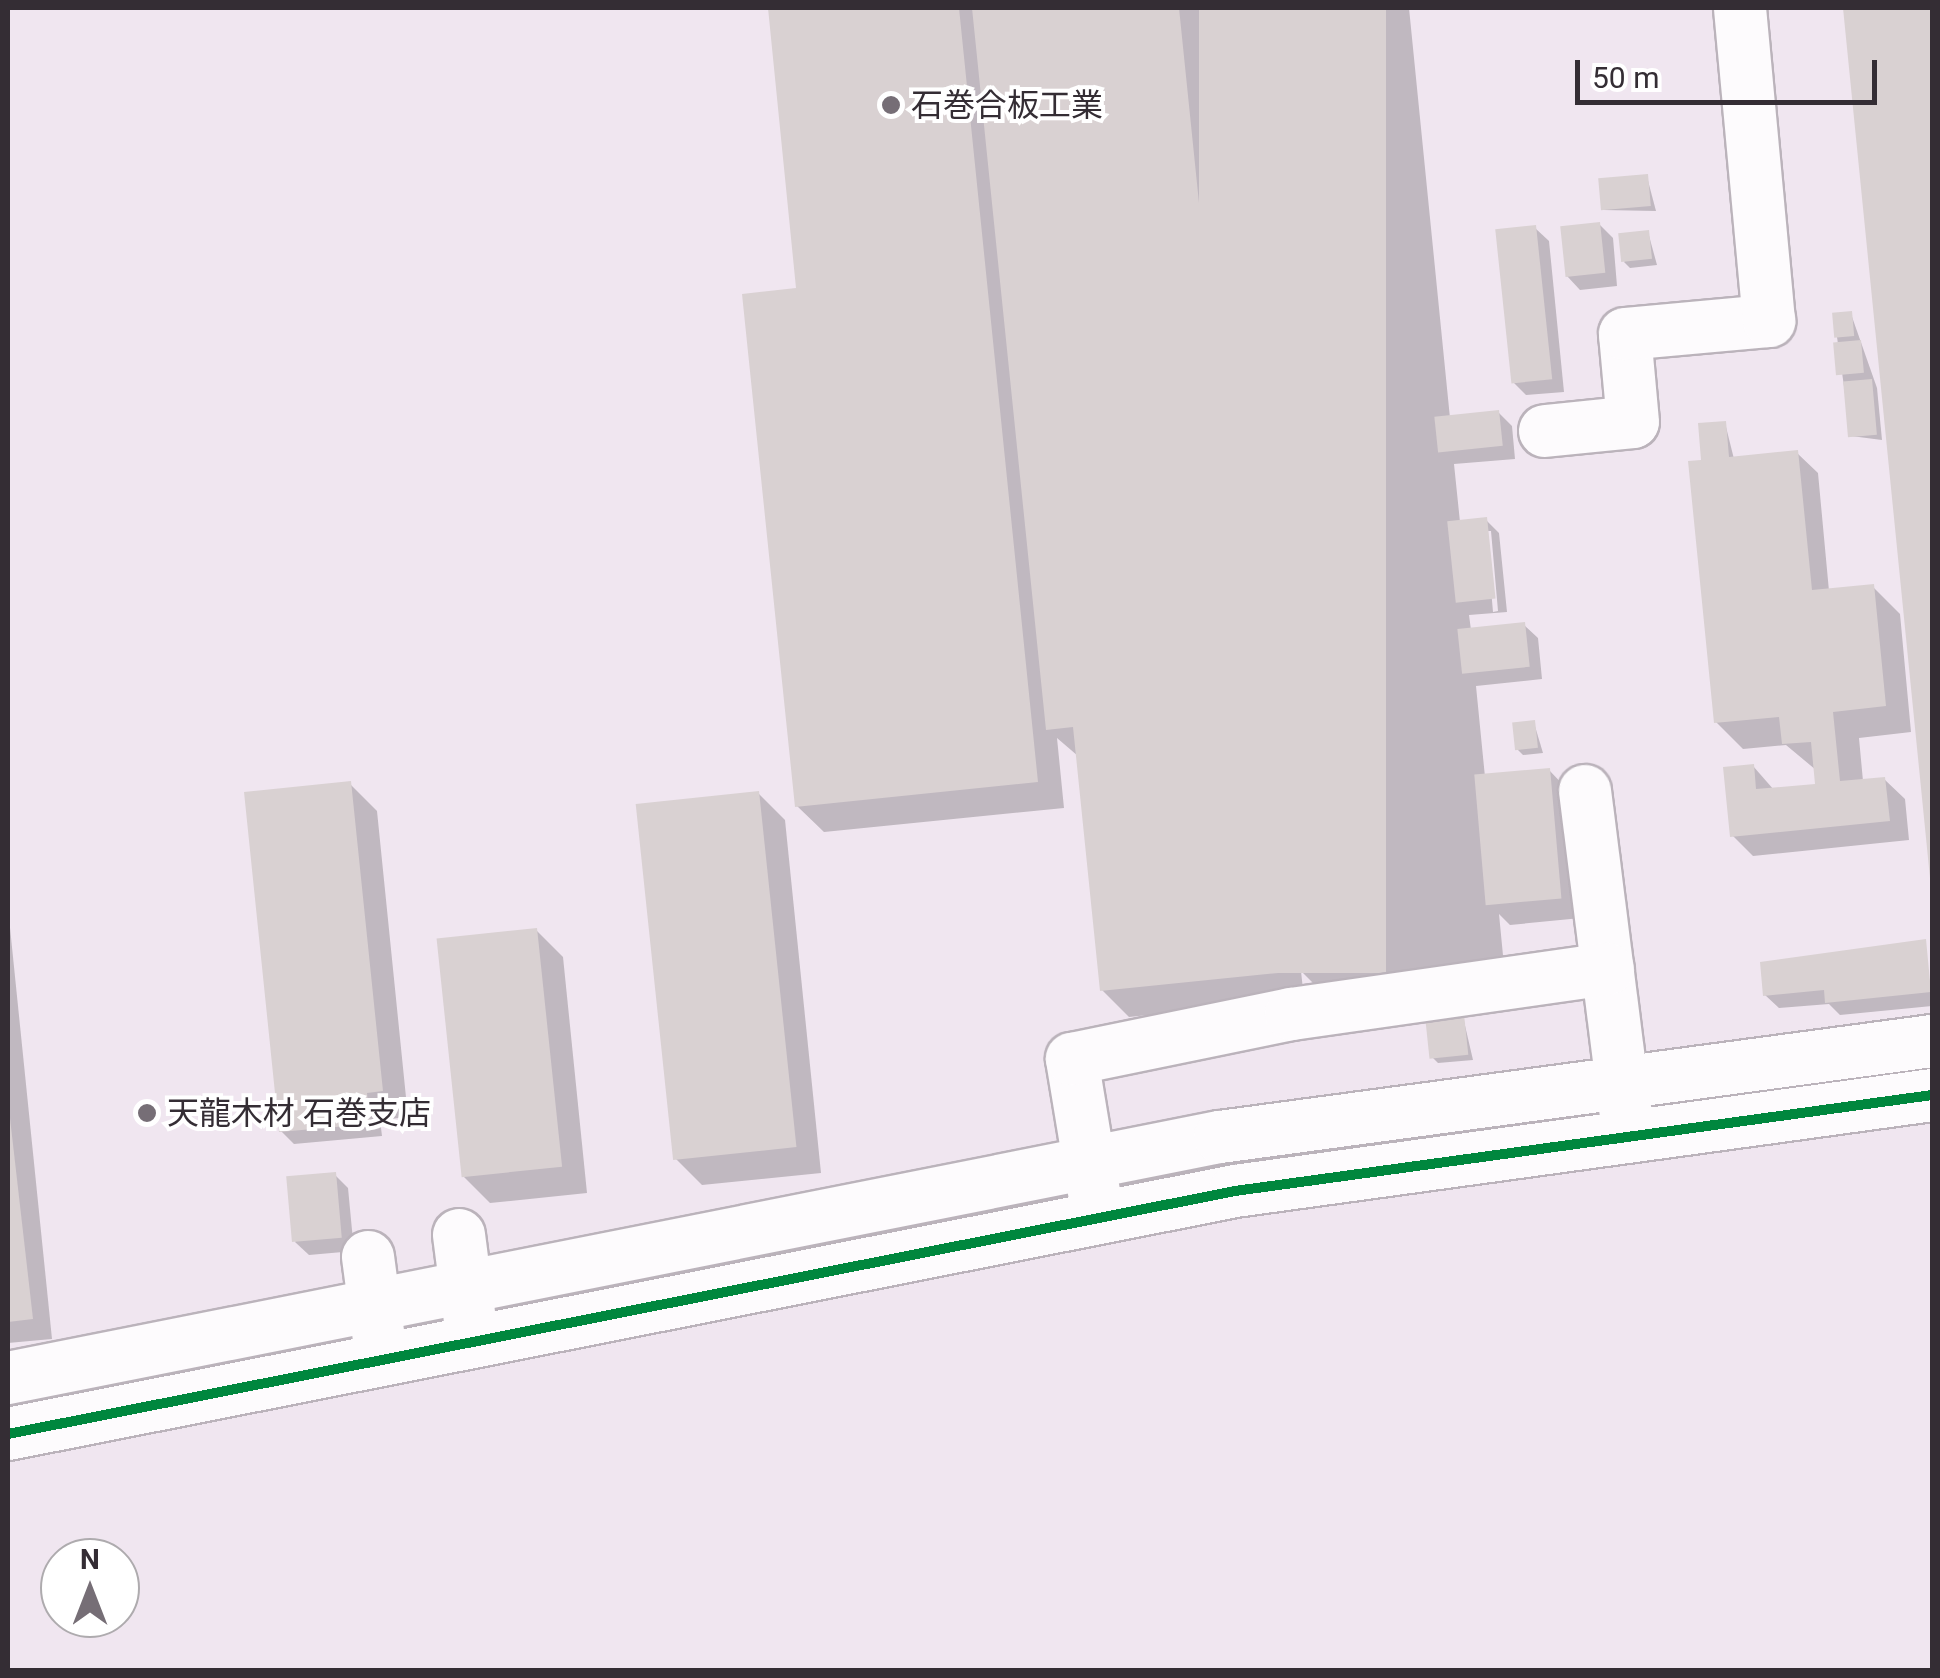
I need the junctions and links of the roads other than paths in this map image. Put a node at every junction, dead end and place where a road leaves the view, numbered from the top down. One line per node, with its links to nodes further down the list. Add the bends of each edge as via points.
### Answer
1 (1740, 8): 2 (street, via 1769,321 1626,334 1633,422)
2 (1545, 431)
3 (1586, 791): 4 (street)
4 (1608, 970): 6 (street); 9 (street, via 1291,1014 1072,1059)
5 (1932, 1041): 6 (street)
6 (1622, 1082): 8 (street); 9 (street)
7 (1932, 1096): 8 (street)
8 (1628, 1136): 10 (street)
9 (1089, 1162): 10 (street); 11 (street)
10 (1099, 1218): 13 (street)
11 (463, 1261): 12 (street); 13 (street)
12 (371, 1280): 14 (street); 15 (street)
13 (473, 1342): 14 (street)
14 (382, 1360): 16 (street)
15 (8, 1378)
16 (8, 1434)

